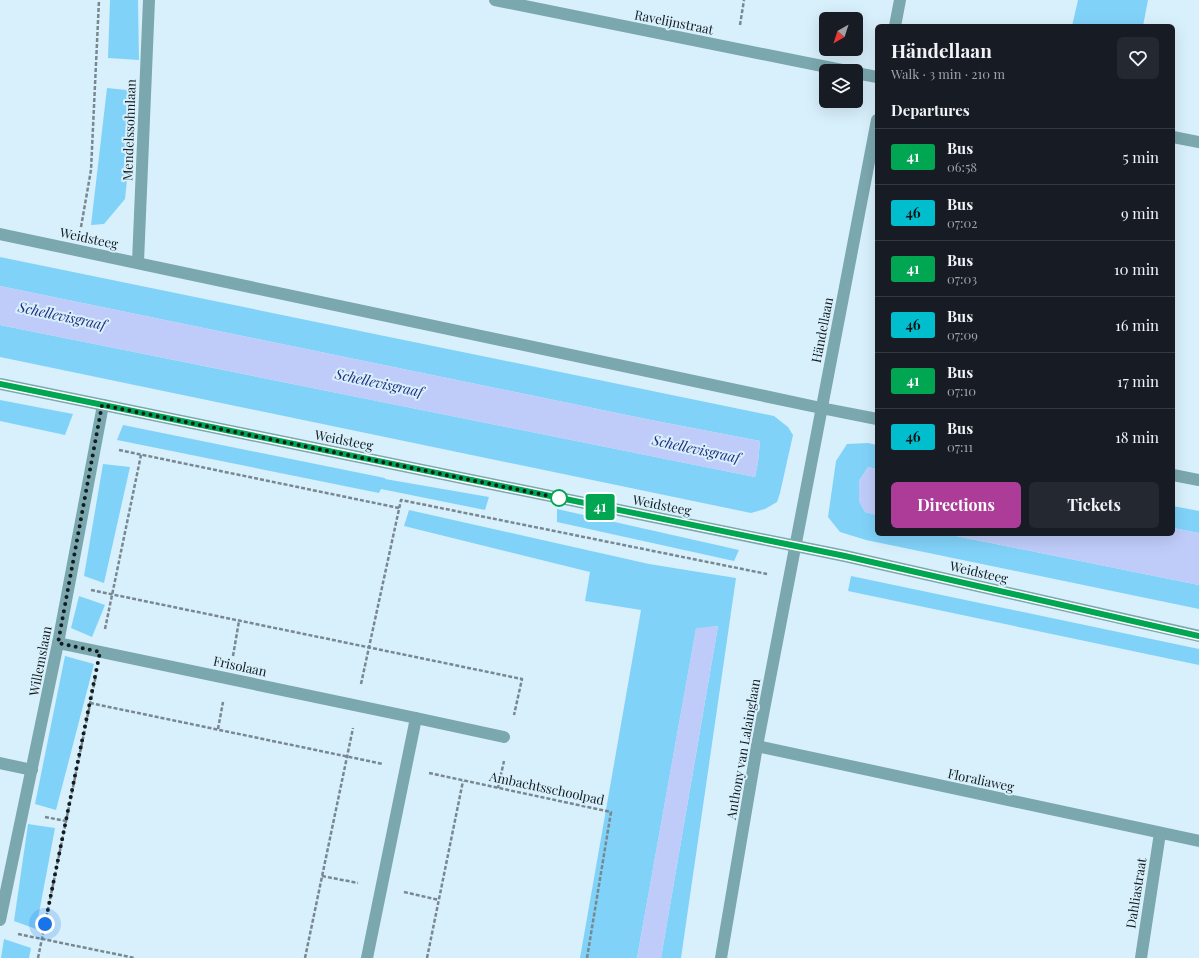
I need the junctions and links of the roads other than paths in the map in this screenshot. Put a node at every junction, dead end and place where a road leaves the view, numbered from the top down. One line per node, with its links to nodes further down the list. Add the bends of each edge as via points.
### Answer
1 (149, 0): 12 (street, Mendelssohnlaan)
2 (495, 0): 5 (street, Ravelijnstraat)
3 (900, 0): 4 (street)
4 (895, 24)
5 (819, 65)
6 (863, 74): 7 (street)
7 (875, 77)
8 (875, 130): 15 (street, Händellaan)
9 (1175, 137): 10 (street)
10 (1199, 142)
11 (0, 234): 12 (street, Weidsteeg)
12 (138, 262): 15 (street, Weidsteeg)
13 (0, 384): 14 (street, Weidsteeg)
14 (102, 405): 19 (street, Weidsteeg); 21 (street, Willemslaan)
15 (821, 408): 16 (street, Weidsteeg); 19 (street, Händellaan)
16 (875, 419)
17 (1175, 475): 18 (street)
18 (1199, 480)
19 (795, 546): 20 (street, Weidsteeg); 24 (street, Anthony van Lalainglaan)
20 (1199, 636)
21 (58, 643): 22 (street, Frisolaan); 26 (street, Willemslaan)
22 (416, 718): 23 (street, Frisolaan); 30 (street)
23 (504, 737)
24 (757, 746): 27 (street, Floraliaweg); 31 (street, Anthony van Lalainglaan)
25 (0, 763): 26 (street)
26 (32, 770): 29 (street, Willemslaan)
27 (1160, 833): 28 (street, Floraliaweg); 32 (street, Dahliastraat)
28 (1199, 841)
29 (0, 920)
30 (367, 958)
31 (721, 958)
32 (1141, 958)

